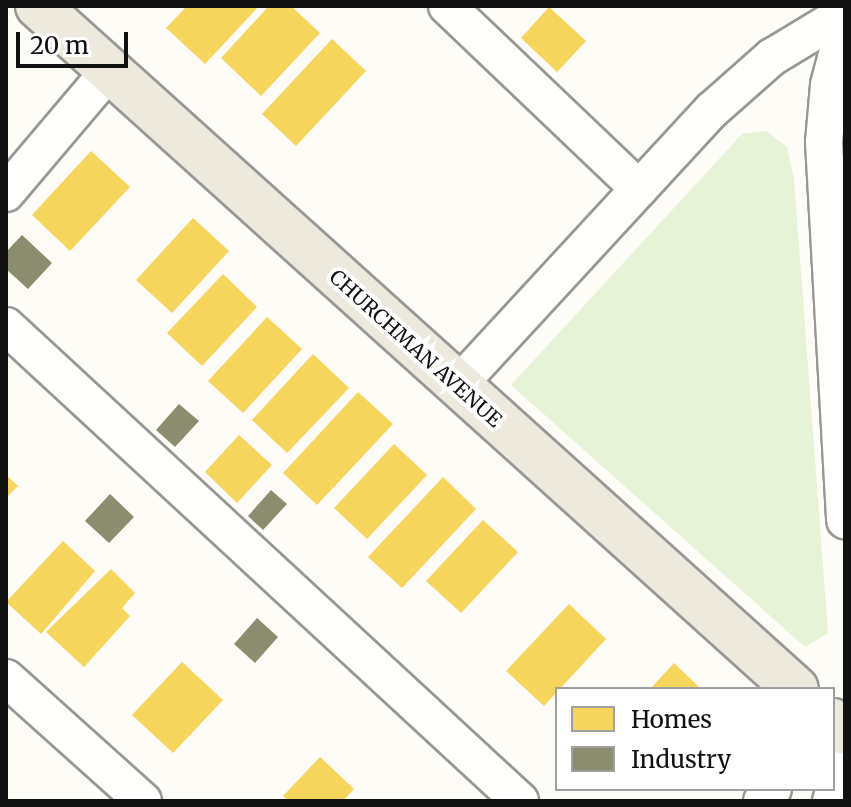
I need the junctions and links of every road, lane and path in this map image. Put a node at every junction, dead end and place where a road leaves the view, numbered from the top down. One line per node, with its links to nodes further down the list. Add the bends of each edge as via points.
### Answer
1 (38, 6): 5 (main road, CHURCHMAN AVENUE)
2 (447, 6): 6 (street)
3 (845, 13): 6 (street, via 749,75)
4 (845, 24): 10 (street, via 829,85 824,142)
5 (109, 71): 7 (street); 9 (main road, CHURCHMAN AVENUE)
6 (639, 189): 9 (street)
7 (6, 193)
8 (6, 326): 16 (street)
9 (458, 385): 12 (main road, CHURCHMAN AVENUE)
10 (845, 520)
11 (6, 678): 15 (street)
12 (794, 687)
13 (845, 757): 14 (street)
14 (835, 788)
15 (143, 801)
16 (520, 801)

